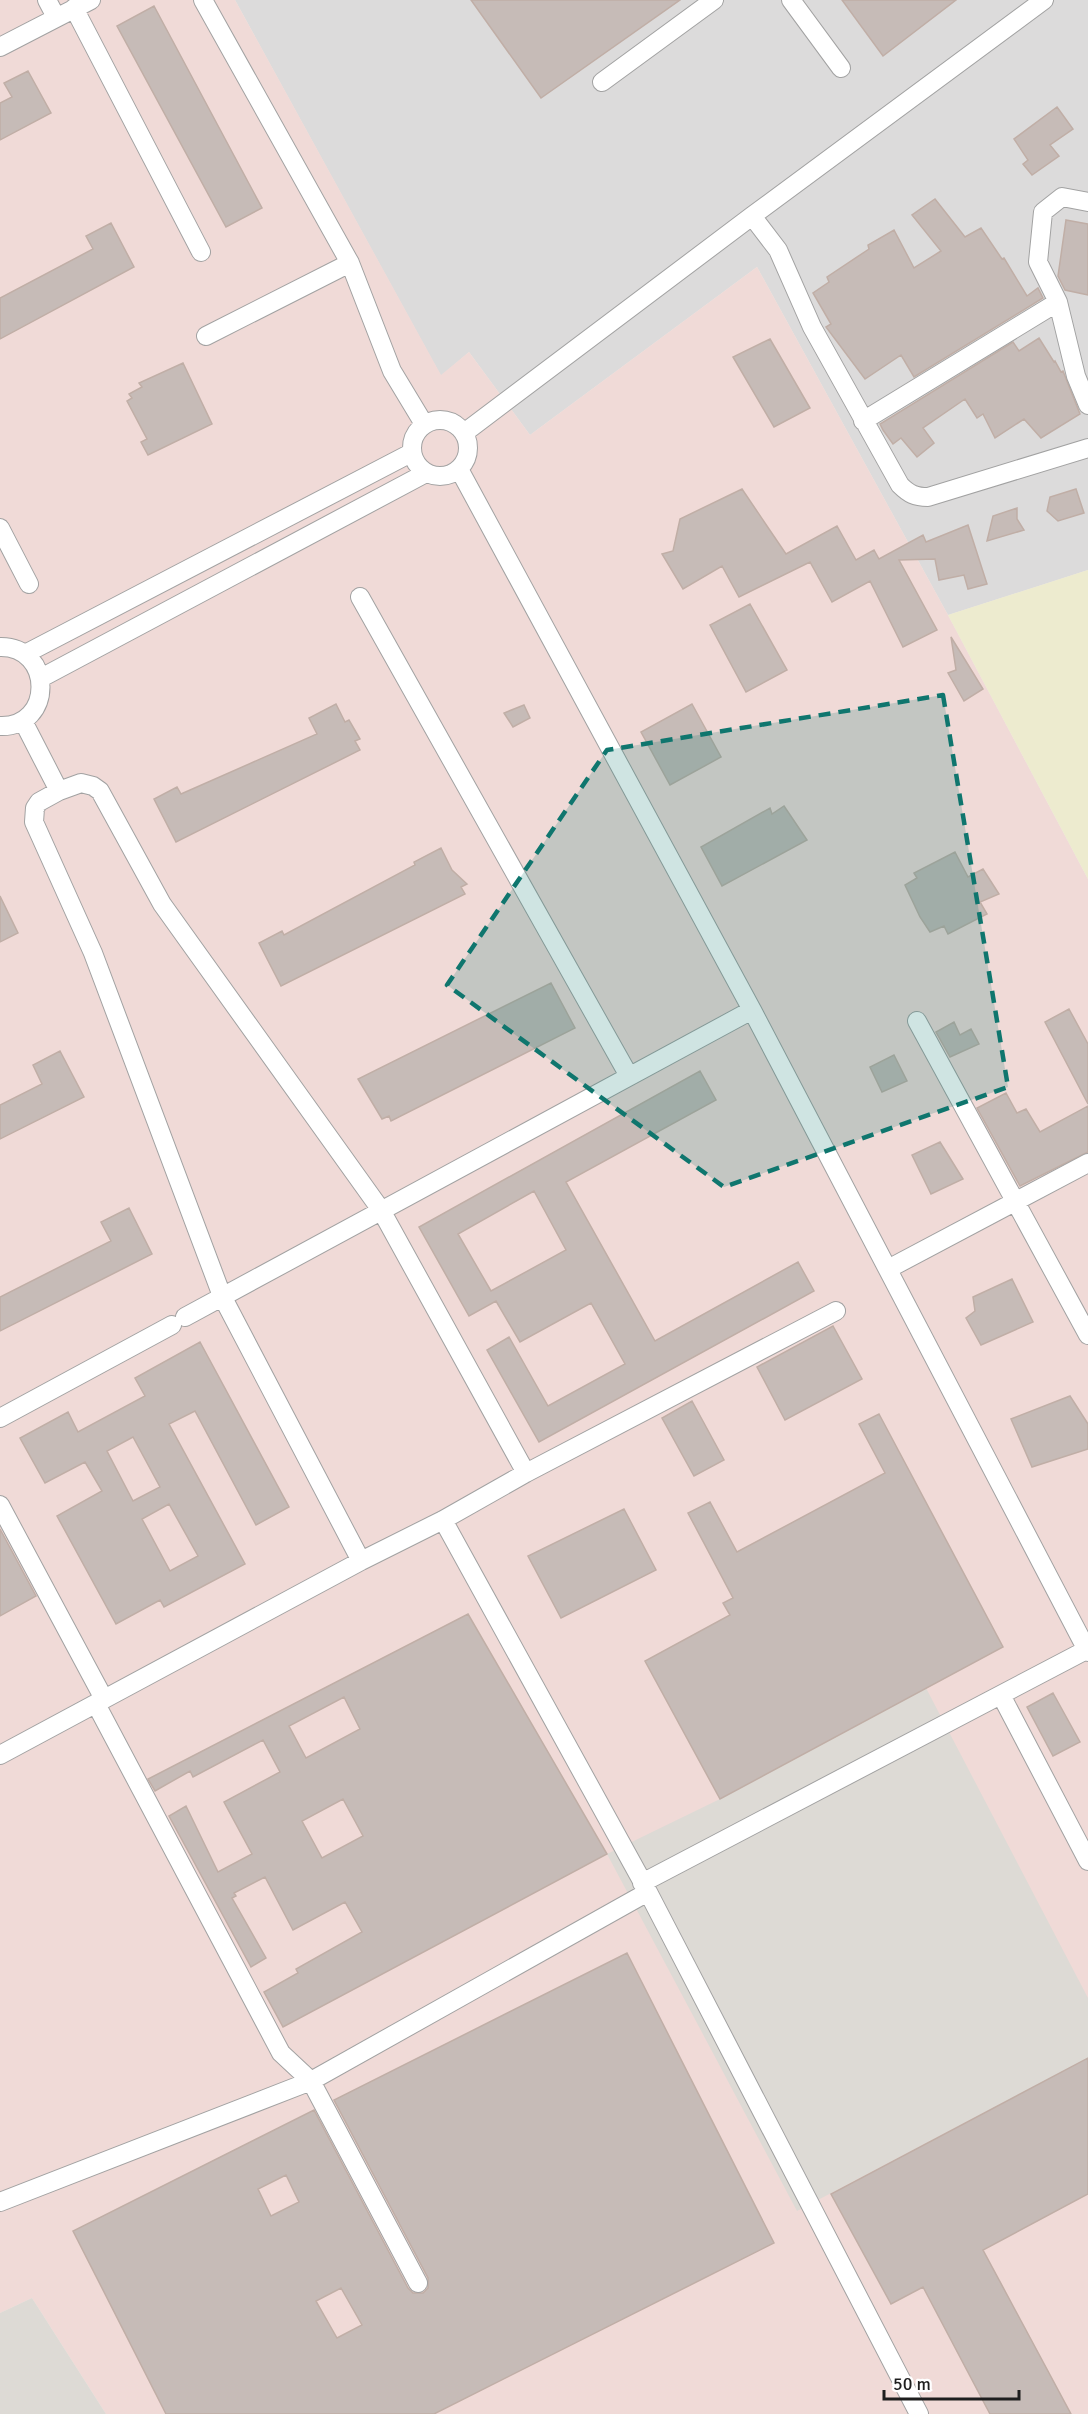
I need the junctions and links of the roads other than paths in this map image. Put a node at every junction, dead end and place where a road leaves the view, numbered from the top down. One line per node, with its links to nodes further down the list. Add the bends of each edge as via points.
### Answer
1 (47, 0): 8 (street)
2 (91, 0): 7 (street)
3 (203, 0): 15 (street)
4 (714, 0): 11 (street)
5 (791, 0): 10 (street)
6 (1044, 0): 13 (street)
7 (74, 8): 8 (street); 14 (street)
8 (56, 17): 9 (street)
9 (0, 47)
10 (841, 68)
11 (602, 82)
12 (1088, 202): 16 (street, via 1062,197 1043,212 1038,262)
13 (752, 216): 19 (street, via 778,250 812,327); 21 (street)
14 (201, 252)
15 (350, 263): 17 (street); 20 (street, via 392,371)
16 (1058, 303): 18 (street); 19 (street)
17 (206, 336)
18 (1088, 405)
19 (863, 422): 22 (street, via 900,485 917,497 940,494)
20 (424, 424): 21 (street, via 441,420 458,426); 23 (street, via 411,442)
21 (464, 433): 24 (street, via 468,452)
22 (1088, 448)
23 (411, 453): 25 (street); 30 (street)
24 (459, 469): 25 (street, via 440,477); 35 (street)
25 (426, 473): 31 (street)
26 (0, 528): 27 (street)
27 (29, 584)
28 (360, 597): 37 (street)
29 (0, 647): 30 (street)
30 (25, 654): 31 (street)
31 (41, 678): 32 (street, via 40,698)
32 (23, 721): 33 (street); 34 (street)
33 (0, 726)
34 (59, 791): 40 (street, via 81,783 100,791 162,904); 42 (street, via 39,802 34,822 93,953)
35 (752, 1010): 37 (street); 41 (street)
36 (917, 1021): 39 (street)
37 (629, 1076): 40 (street)
38 (1088, 1163): 39 (street)
39 (1015, 1202): 41 (street); 44 (street)
40 (381, 1210): 42 (street); 46 (street)
41 (888, 1269): 50 (street)
42 (222, 1296): 45 (street); 49 (street)
43 (836, 1311): 46 (street)
44 (1088, 1335)
45 (0, 1418)
46 (526, 1473): 48 (street)
47 (0, 1505): 52 (street)
48 (443, 1520): 49 (street); 55 (street)
49 (362, 1561): 52 (street)
50 (1088, 1650): 51 (street)
51 (1001, 1695): 54 (street); 55 (street)
52 (100, 1702): 53 (street); 56 (street, via 282,2053)
53 (0, 1755)
54 (1088, 1861)
55 (645, 1888): 56 (street); 59 (street)
56 (312, 2080): 57 (street); 58 (street)
57 (0, 2202)
58 (418, 2283)
59 (918, 2414)

